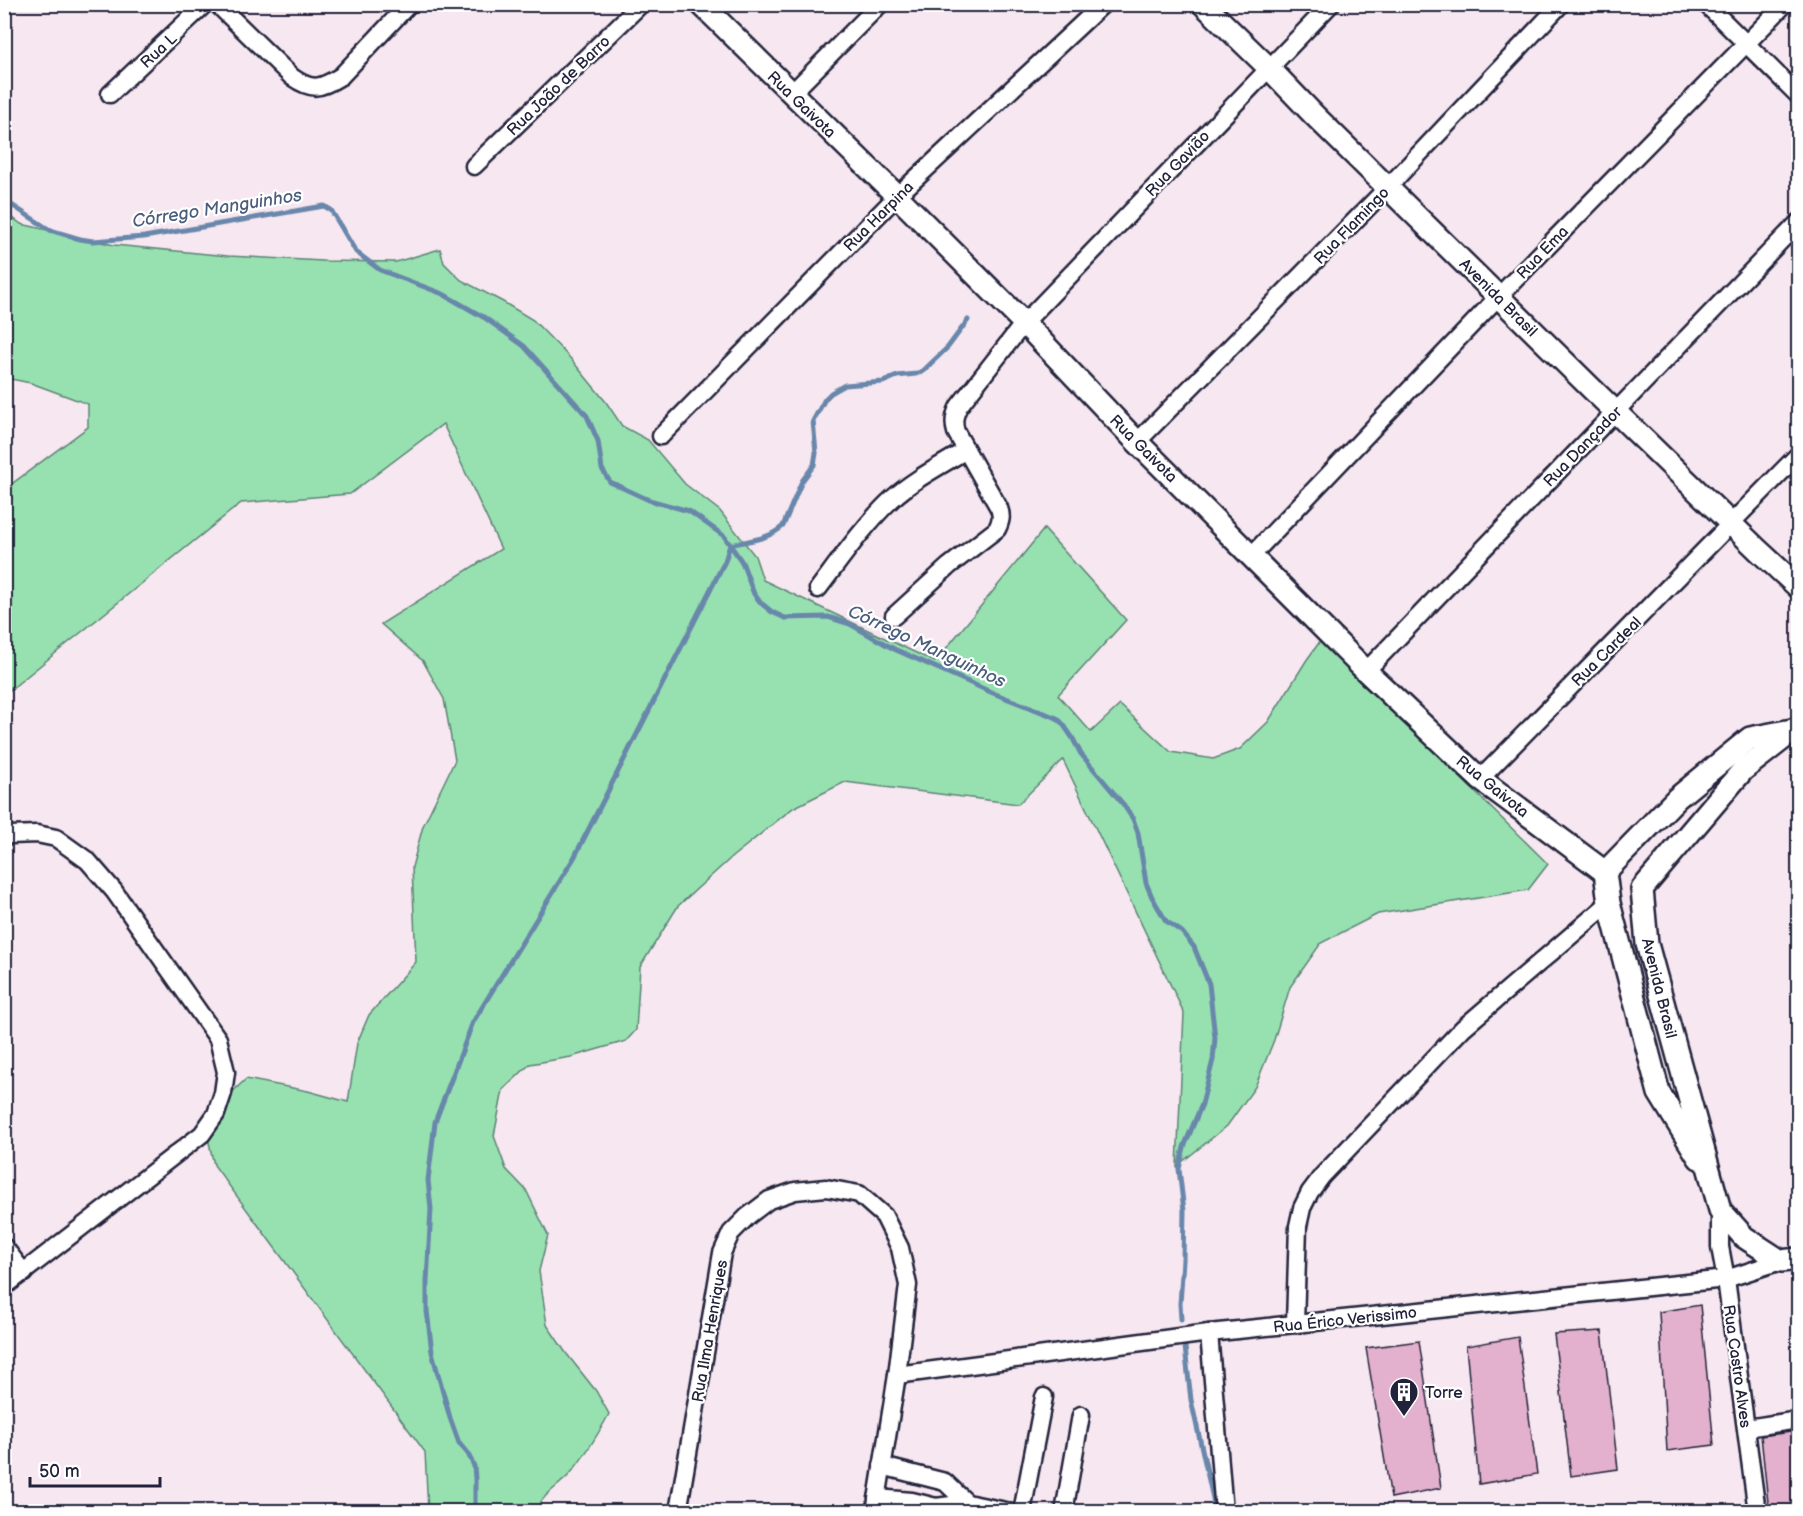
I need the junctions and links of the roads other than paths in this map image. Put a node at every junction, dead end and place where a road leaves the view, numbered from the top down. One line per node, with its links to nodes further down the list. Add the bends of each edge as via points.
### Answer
1 (205, 4): 15 (street, Rua L)
2 (217, 4): 3 (street, via 292,76 315,87 328,85 341,76)
3 (409, 4)
4 (641, 4): 18 (street, Rua João de Barro)
5 (701, 4): 16 (street, Rua Gaivota)
6 (880, 4): 16 (street)
7 (1103, 4): 20 (street, Rua Harpina)
8 (1203, 4): 14 (street, Avenida Brasil)
9 (1331, 4): 14 (street, Rua Gavião)
10 (1561, 4): 19 (street, Rua Flamingo)
11 (1706, 4): 13 (street)
12 (1785, 4): 13 (street, Rua Ema)
13 (1746, 44): 17 (street); 22 (street, Rua Ema)
14 (1269, 68): 19 (street, Avenida Brasil); 23 (street, Rua Gavião)
15 (110, 94)
16 (791, 94): 20 (street, Rua Gaivota)
17 (1798, 95)
18 (474, 166)
19 (1388, 187): 22 (street, Avenida Brasil); 26 (street, Rua Flamingo)
20 (897, 196): 23 (street, Rua Gaivota); 25 (street, Rua Harpina)
21 (1798, 223): 24 (street, Rua Dançador)
22 (1499, 296): 24 (street, Avenida Brasil); 30 (street, Rua Ema)
23 (1024, 323): 26 (street, Rua Gaivota); 27 (street, Rua Gavião, via 955,413 956,432)
24 (1616, 411): 29 (street, Avenida Brasil); 34 (street, Rua Dançador)
25 (661, 436)
26 (1137, 442): 30 (street, Rua Gaivota)
27 (966, 450): 32 (street, via 893,498); 33 (street, via 999,508 1000,523)
28 (1798, 455): 29 (street, Rua Cardeal)
29 (1732, 524): 31 (street, Avenida Brasil); 36 (street, Rua Cardeal)
30 (1252, 555): 34 (street, Rua Gaivota)
31 (1798, 586)
32 (818, 589)
33 (894, 616)
34 (1366, 670): 36 (street, Rua Gaivota)
35 (1797, 728): 38 (street, via 1750,738 1677,798); 40 (street, Avenida Brasil, via 1743,770 1642,889 1647,944)
36 (1480, 779): 38 (street, Rua Gaivota)
37 (4, 837): 44 (street, via 37,834 56,838 88,861 114,891 218,1039 226,1072 216,1114 202,1134)
38 (1605, 872): 39 (street)
39 (1609, 903): 40 (street, via 1659,1093); 47 (street, via 1463,1028 1310,1192 1298,1226)
40 (1711, 1178): 41 (street, Avenida Brasil)
41 (1720, 1210): 43 (street, Avenida Brasil, via 1744,1237); 45 (street, via 1720,1247)
42 (4, 1247): 44 (street)
43 (1790, 1260): 45 (street)
44 (24, 1273): 46 (street)
45 (1726, 1279): 47 (street, Rua Érico Verissimo); 53 (street, Rua Castro Alves)
46 (4, 1287)
47 (1295, 1324): 48 (street, Rua Érico Verissimo)
48 (1204, 1334): 49 (street, Rua Érico Verissimo); 61 (street)
49 (897, 1375): 54 (street, Rua Ilma Henriques); 57 (street, Rua Ilma Henriques, via 908,1285 900,1248 884,1216 859,1194 826,1188 795,1191 769,1200 731,1233 722,1254)
50 (1044, 1397): 59 (street)
51 (1081, 1414): 60 (street)
52 (1798, 1420): 53 (street)
53 (1747, 1428): 62 (street, Rua Castro Alves)
54 (882, 1466): 55 (street, Rua Ilma Henriques); 56 (street, via 945,1482)
55 (876, 1505): 56 (street, via 912,1501 936,1507)
56 (966, 1507): 58 (street)
57 (678, 1512)
58 (1011, 1512)
59 (1022, 1512)
60 (1064, 1512)
61 (1224, 1512)
62 (1757, 1512)

